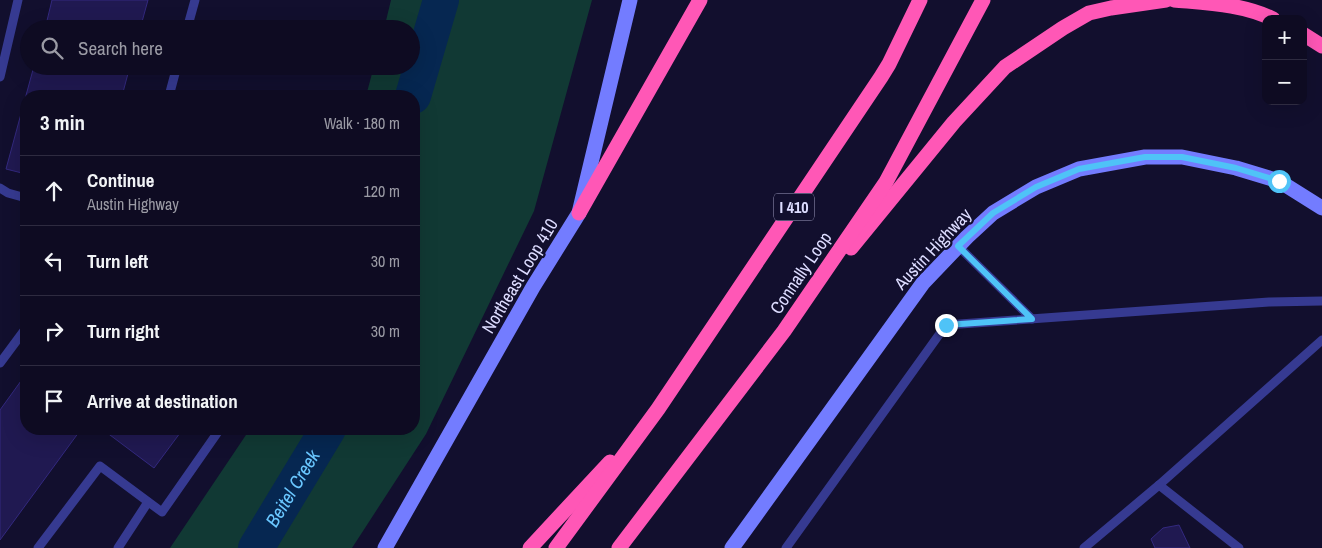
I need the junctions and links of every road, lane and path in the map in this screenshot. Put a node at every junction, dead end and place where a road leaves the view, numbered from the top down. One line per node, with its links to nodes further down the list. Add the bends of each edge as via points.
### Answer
1 (18, 0): 14 (lane)
2 (195, 0): 10 (lane)
3 (630, 0): 19 (main road, Northeast Loop 410)
4 (700, 0): 19 (highway)
5 (920, 0): 27 (highway, I 410, via 889,64)
6 (983, 0): 23 (highway, Connally Loop, via 886,182)
7 (1166, 0): 23 (highway, via 1090,14 1005,67 954,122)
8 (1174, 0): 9 (highway, via 1216,3)
9 (1265, 15)
10 (189, 20)
11 (1307, 37): 12 (highway)
12 (1322, 46)
13 (175, 75): 15 (lane)
14 (0, 77)
15 (171, 90)
16 (0, 188): 17 (lane)
17 (20, 196)
18 (1322, 208): 20 (main road, Austin Highway, via 1279,181 1236,168 1182,157 1145,157 1079,169 1036,187 993,213)
19 (579, 213): 33 (main road, Northeast Loop 410, via 533,287)
20 (958, 246): 22 (lane); 37 (main road, Austin Highway, via 923,283)
21 (1322, 301): 22 (lane)
22 (1032, 319): 38 (lane, via 946,325)
23 (784, 331): 36 (highway, Connally Loop)
24 (20, 336): 26 (lane)
25 (1322, 340): 29 (lane)
26 (0, 364)
27 (658, 409): 34 (highway); 35 (highway, I 410)
28 (216, 435): 30 (lane, via 162,512)
29 (1159, 485): 39 (lane); 40 (lane)
30 (148, 502): 31 (lane, via 100,466); 32 (lane)
31 (38, 548)
32 (118, 548)
33 (385, 548)
34 (530, 548)
35 (556, 548)
36 (619, 548)
37 (732, 548)
38 (786, 548)
39 (1084, 548)
40 (1239, 548)

